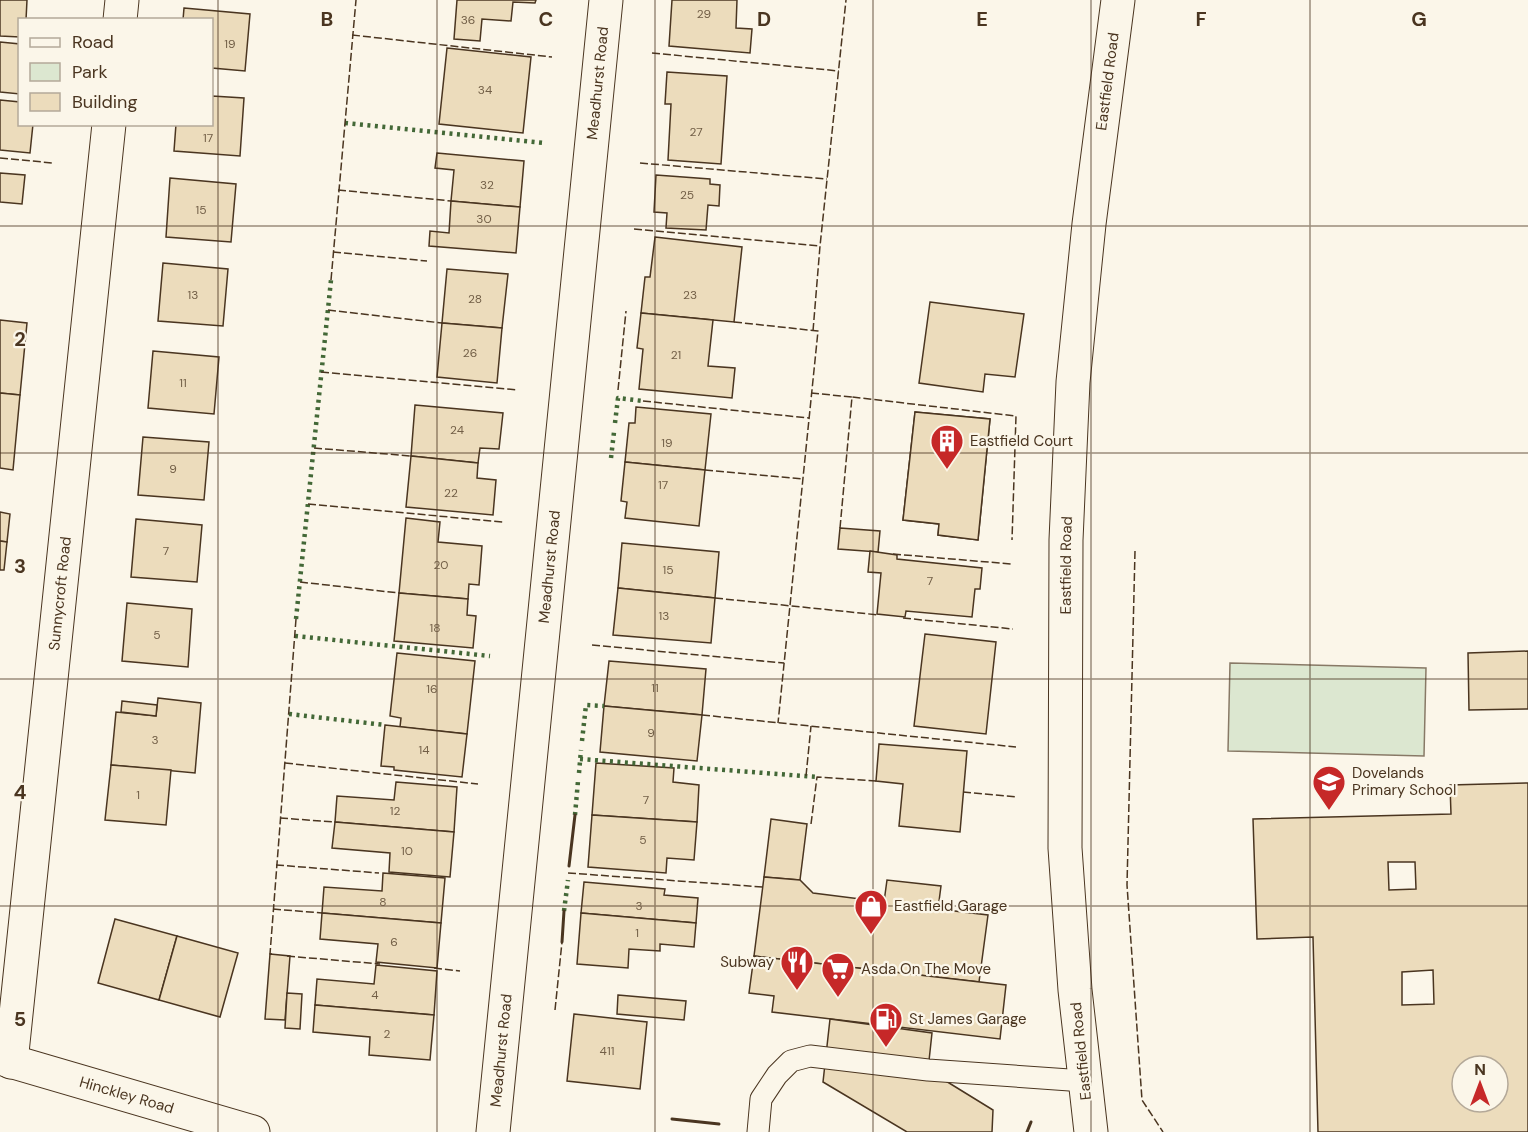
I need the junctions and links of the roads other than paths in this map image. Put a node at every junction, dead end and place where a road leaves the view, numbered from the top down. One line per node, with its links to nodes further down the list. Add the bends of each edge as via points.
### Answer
1 (123, 0): 4 (street)
2 (606, 0): 9 (street, Meadhurst Road)
3 (1118, 0): 7 (street, Eastfield Road, via 1073,382 1066,540 1065,848)
4 (120, 18)
5 (110, 126): 6 (street, Sunnycroft Road)
6 (6, 1060): 8 (street, Hinckley Road)
7 (1084, 1082): 10 (lane, via 810,1056 791,1061 777,1075 761,1099); 11 (street, Eastfield Road)
8 (253, 1132)
9 (493, 1132)
10 (758, 1132)
11 (1091, 1132)

